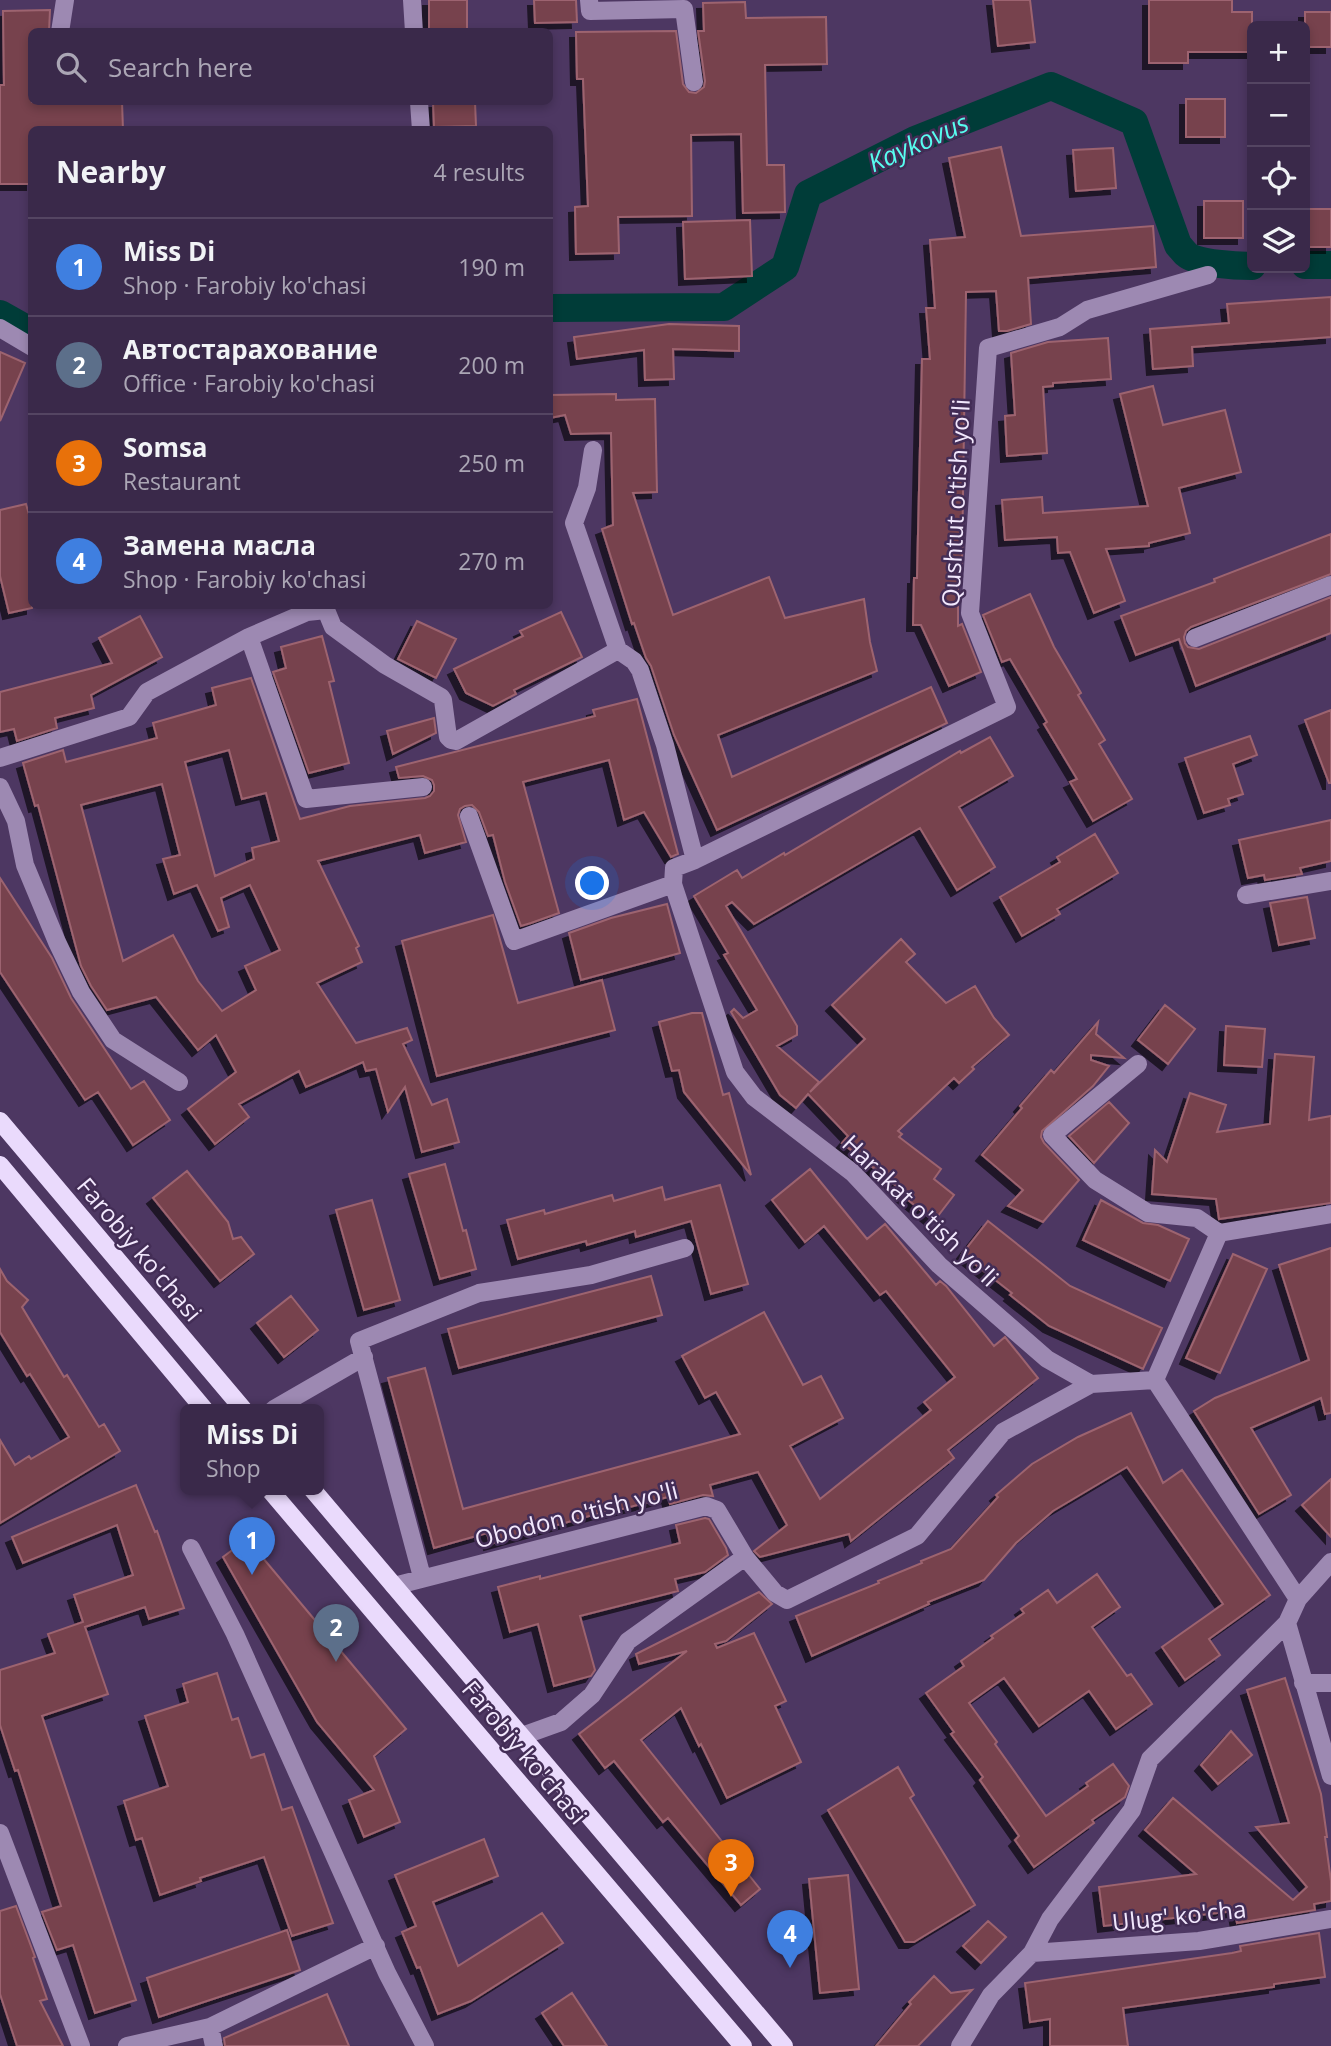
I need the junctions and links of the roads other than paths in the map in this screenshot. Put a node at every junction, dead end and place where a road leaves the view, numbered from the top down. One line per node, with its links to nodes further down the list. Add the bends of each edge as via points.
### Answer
1 (65, 0): 4 (street)
2 (412, 0): 5 (street)
3 (589, 0): 6 (street, via 590,11 684,9)
4 (61, 28)
5 (414, 28)
6 (694, 82)
7 (419, 105): 8 (street)
8 (421, 126)
9 (1208, 275): 23 (street, Qushtut o'tish yo'li, via 1087,310 1060,327 988,348 970,613 1007,707)
10 (0, 328): 11 (street)
11 (28, 345)
12 (593, 450): 18 (street, via 587,488 574,523)
13 (1331, 585): 17 (street)
14 (324, 609): 16 (street)
15 (330, 609): 18 (street, via 333,627 385,665 441,697 448,737 456,741)
16 (248, 637): 19 (street, via 147,692 129,717); 21 (street, via 306,799)
17 (1195, 638)
18 (618, 650): 23 (street, via 640,670)
19 (0, 758)
20 (0, 787): 28 (street, via 16,821 25,865 81,992 113,1040)
21 (423, 787)
22 (469, 816): 25 (street, via 514,941)
23 (695, 860): 25 (street, via 674,868)
24 (1331, 881): 26 (street)
25 (673, 884): 36 (street, Harakat o'tish yo'li, via 735,1072 754,1097 853,1174 939,1265 1047,1359)
26 (1246, 895)
27 (1138, 1064): 32 (street, via 1052,1135 1095,1180 1148,1213 1197,1218)
28 (179, 1082)
29 (0, 1121): 38 (main road, Farobiy ko'chasi)
30 (0, 1165): 37 (main road)
31 (1331, 1214): 32 (street)
32 (1219, 1233): 35 (street)
33 (685, 1248): 34 (street, via 591,1275 479,1293 359,1341)
34 (364, 1357): 39 (street); 45 (street)
35 (1154, 1380): 36 (street); 47 (street)
36 (1091, 1384): 43 (street, Obodon o'tish yo'li, via 1003,1432 917,1536 905,1543 787,1600 775,1593)
37 (200, 1404)
38 (239, 1404)
39 (283, 1404)
40 (274, 1495): 62 (main road, Farobiy ko'chasi)
41 (317, 1495): 46 (main road, Farobiy ko'chasi)
42 (191, 1548): 55 (street, via 235,1634)
43 (745, 1557): 45 (street, Obodon o'tish yo'li, via 716,1510 706,1506); 51 (street, via 628,1641 592,1695 561,1722)
44 (1331, 1562): 47 (street)
45 (422, 1577): 46 (street, Obodon o'tish yo'li)
46 (394, 1586): 51 (main road, Farobiy ko'chasi)
47 (1298, 1599): 48 (street)
48 (1287, 1623): 49 (street); 56 (street, via 1150,1759 1132,1810 1050,1919)
49 (1303, 1683): 50 (street); 52 (street)
50 (1331, 1683)
51 (522, 1736): 63 (main road, Farobiy ko'chasi)
52 (1331, 1776)
53 (0, 1833): 58 (street)
54 (1331, 1919): 56 (street, Ulug' ko'cha, via 1199,1941)
55 (376, 1946): 57 (street); 61 (street)
56 (1032, 1953): 64 (street, via 991,1995)
57 (210, 2026): 59 (street); 60 (street)
58 (81, 2046)
59 (127, 2046)
60 (214, 2046)
61 (425, 2046)
62 (743, 2046)
63 (784, 2046)
64 (960, 2046)

